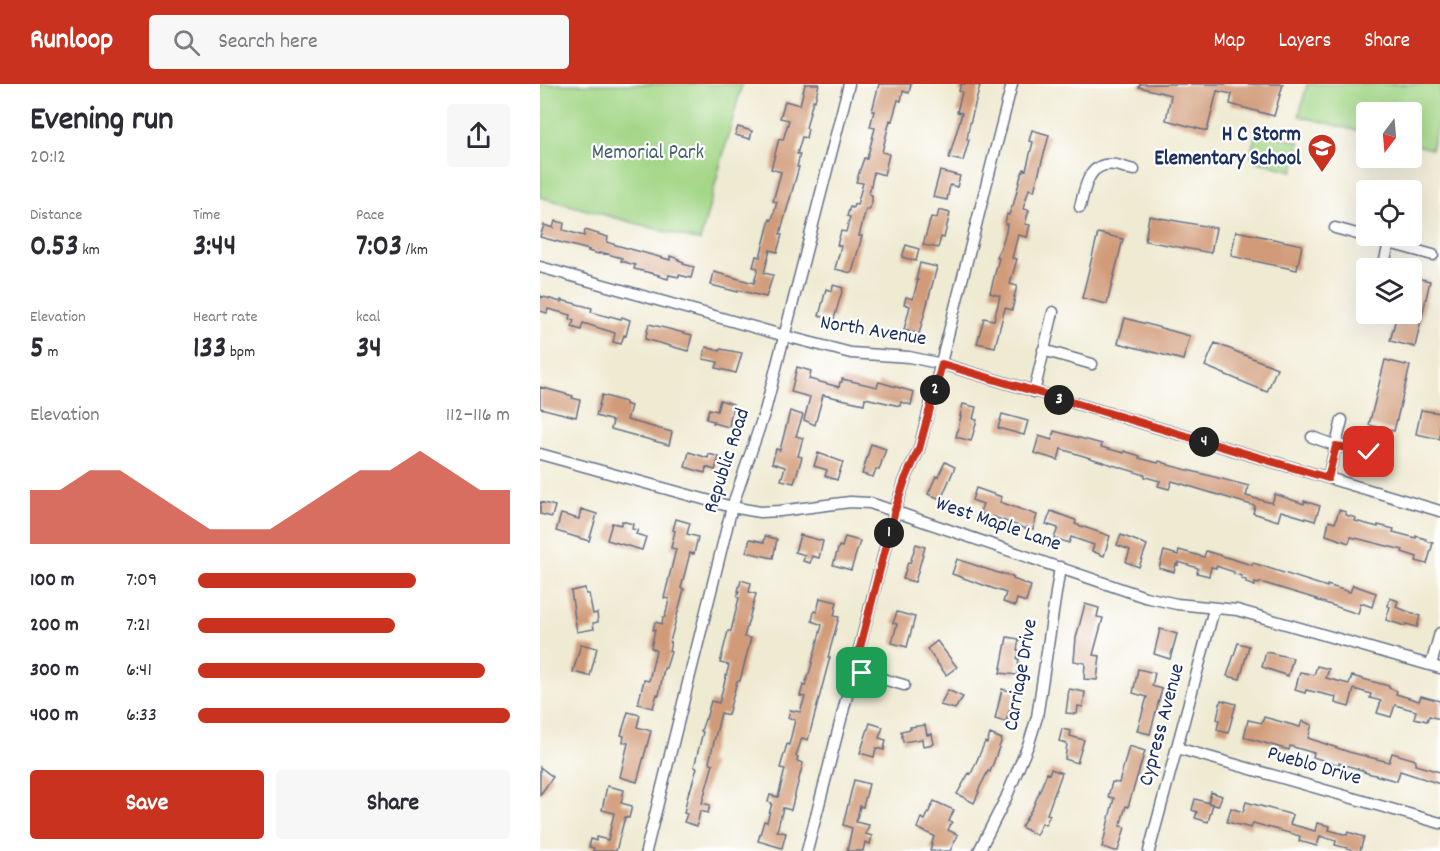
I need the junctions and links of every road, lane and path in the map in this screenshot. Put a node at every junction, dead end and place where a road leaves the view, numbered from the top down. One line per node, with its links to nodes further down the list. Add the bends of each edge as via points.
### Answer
1 (849, 84): 11 (street, Republic Road)
2 (1012, 84): 13 (street)
3 (1134, 171): 4 (street, via 1105,165 1092,172)
4 (1080, 207)
5 (1335, 228): 6 (street)
6 (1356, 234)
7 (1400, 246): 8 (street)
8 (1433, 255)
9 (540, 267): 11 (street, North Avenue)
10 (1053, 312): 12 (street)
11 (785, 336): 13 (street, North Avenue, via 851,352); 22 (street, Republic Road, via 765,411)
12 (1043, 350): 14 (street); 15 (street)
13 (942, 364): 15 (street, North Avenue); 23 (street, via 919,449)
14 (1092, 364)
15 (1034, 392): 21 (street, North Avenue)
16 (1342, 420): 18 (street)
17 (1312, 437): 18 (street)
18 (1336, 446): 19 (street); 21 (street)
19 (1369, 452)
20 (540, 454): 22 (street, West Maple Lane)
21 (1328, 478): 24 (street, North Avenue)
22 (732, 507): 23 (street, West Maple Lane, via 760,512 850,502); 33 (street, Republic Road)
23 (895, 510): 25 (street, West Maple Lane); 29 (street)
24 (1440, 511)
25 (1060, 567): 26 (street, West Maple Lane, via 1161,602); 35 (street, Carriage Drive, via 1037,717 1006,798)
26 (1214, 609): 28 (street, West Maple Lane, via 1262,616); 31 (street, Cypress Avenue)
27 (1440, 633): 28 (street)
28 (1435, 667)
29 (854, 671): 30 (street); 34 (street)
30 (904, 685)
31 (1177, 748): 32 (street, Pueblo Drive); 36 (street, Cypress Avenue)
32 (1440, 823)
33 (646, 851)
34 (807, 851)
35 (979, 851)
36 (1149, 851)

